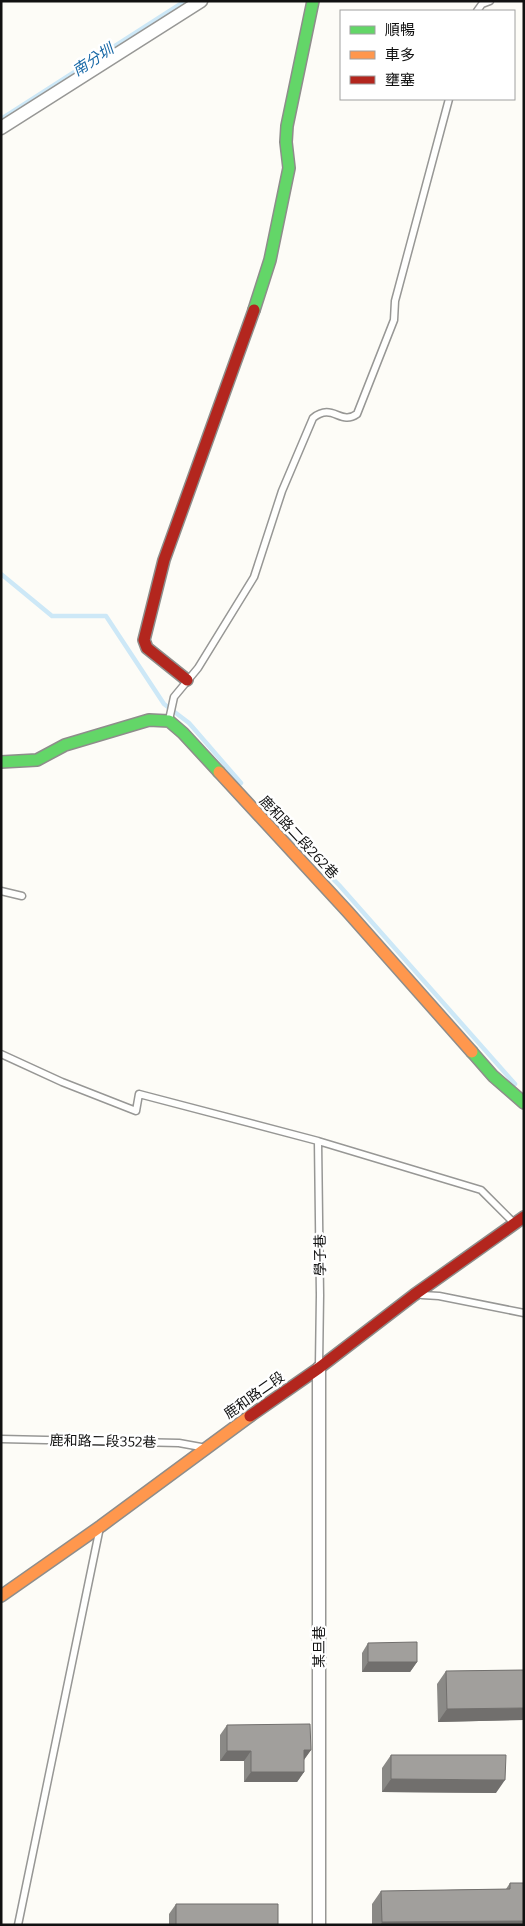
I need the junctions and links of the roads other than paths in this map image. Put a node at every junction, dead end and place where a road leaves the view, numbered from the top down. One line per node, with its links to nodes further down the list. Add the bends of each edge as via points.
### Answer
1 (201, 1): 6 (street)
2 (312, 1): 7 (street, via 287,126 289,168 270,260 246,336 164,560 144,640 147,648)
3 (490, 1): 4 (lane)
4 (477, 10)
5 (449, 100): 7 (lane, via 395,301 394,320 357,414 347,418 326,411 313,418 282,491 254,577)
6 (1, 128)
7 (188, 680): 8 (lane, via 174,697)
8 (169, 721): 9 (street, via 148,720 65,745 37,760); 13 (street, 鹿和路二段262巷, via 348,912 493,1076)
9 (1, 762)
10 (1, 891): 11 (lane)
11 (22, 896)
12 (1, 1054): 14 (lane, via 136,1111 139,1094)
13 (524, 1103)
14 (318, 1141): 15 (lane, via 481,1190); 18 (lane, 學子巷)
15 (519, 1221): 16 (street, 鹿和路二段)
16 (414, 1295): 17 (lane, via 439,1296); 18 (street, 鹿和路二段)
17 (524, 1313)
18 (319, 1368): 20 (street, 鹿和路二段); 24 (street, 某旦巷)
19 (1, 1439): 20 (lane, 鹿和路二段352巷, via 179,1443)
20 (205, 1448): 21 (street, 鹿和路二段)
21 (101, 1526): 22 (street, 鹿和路二段); 23 (lane)
22 (1, 1596)
23 (18, 1925)
24 (319, 1925)

